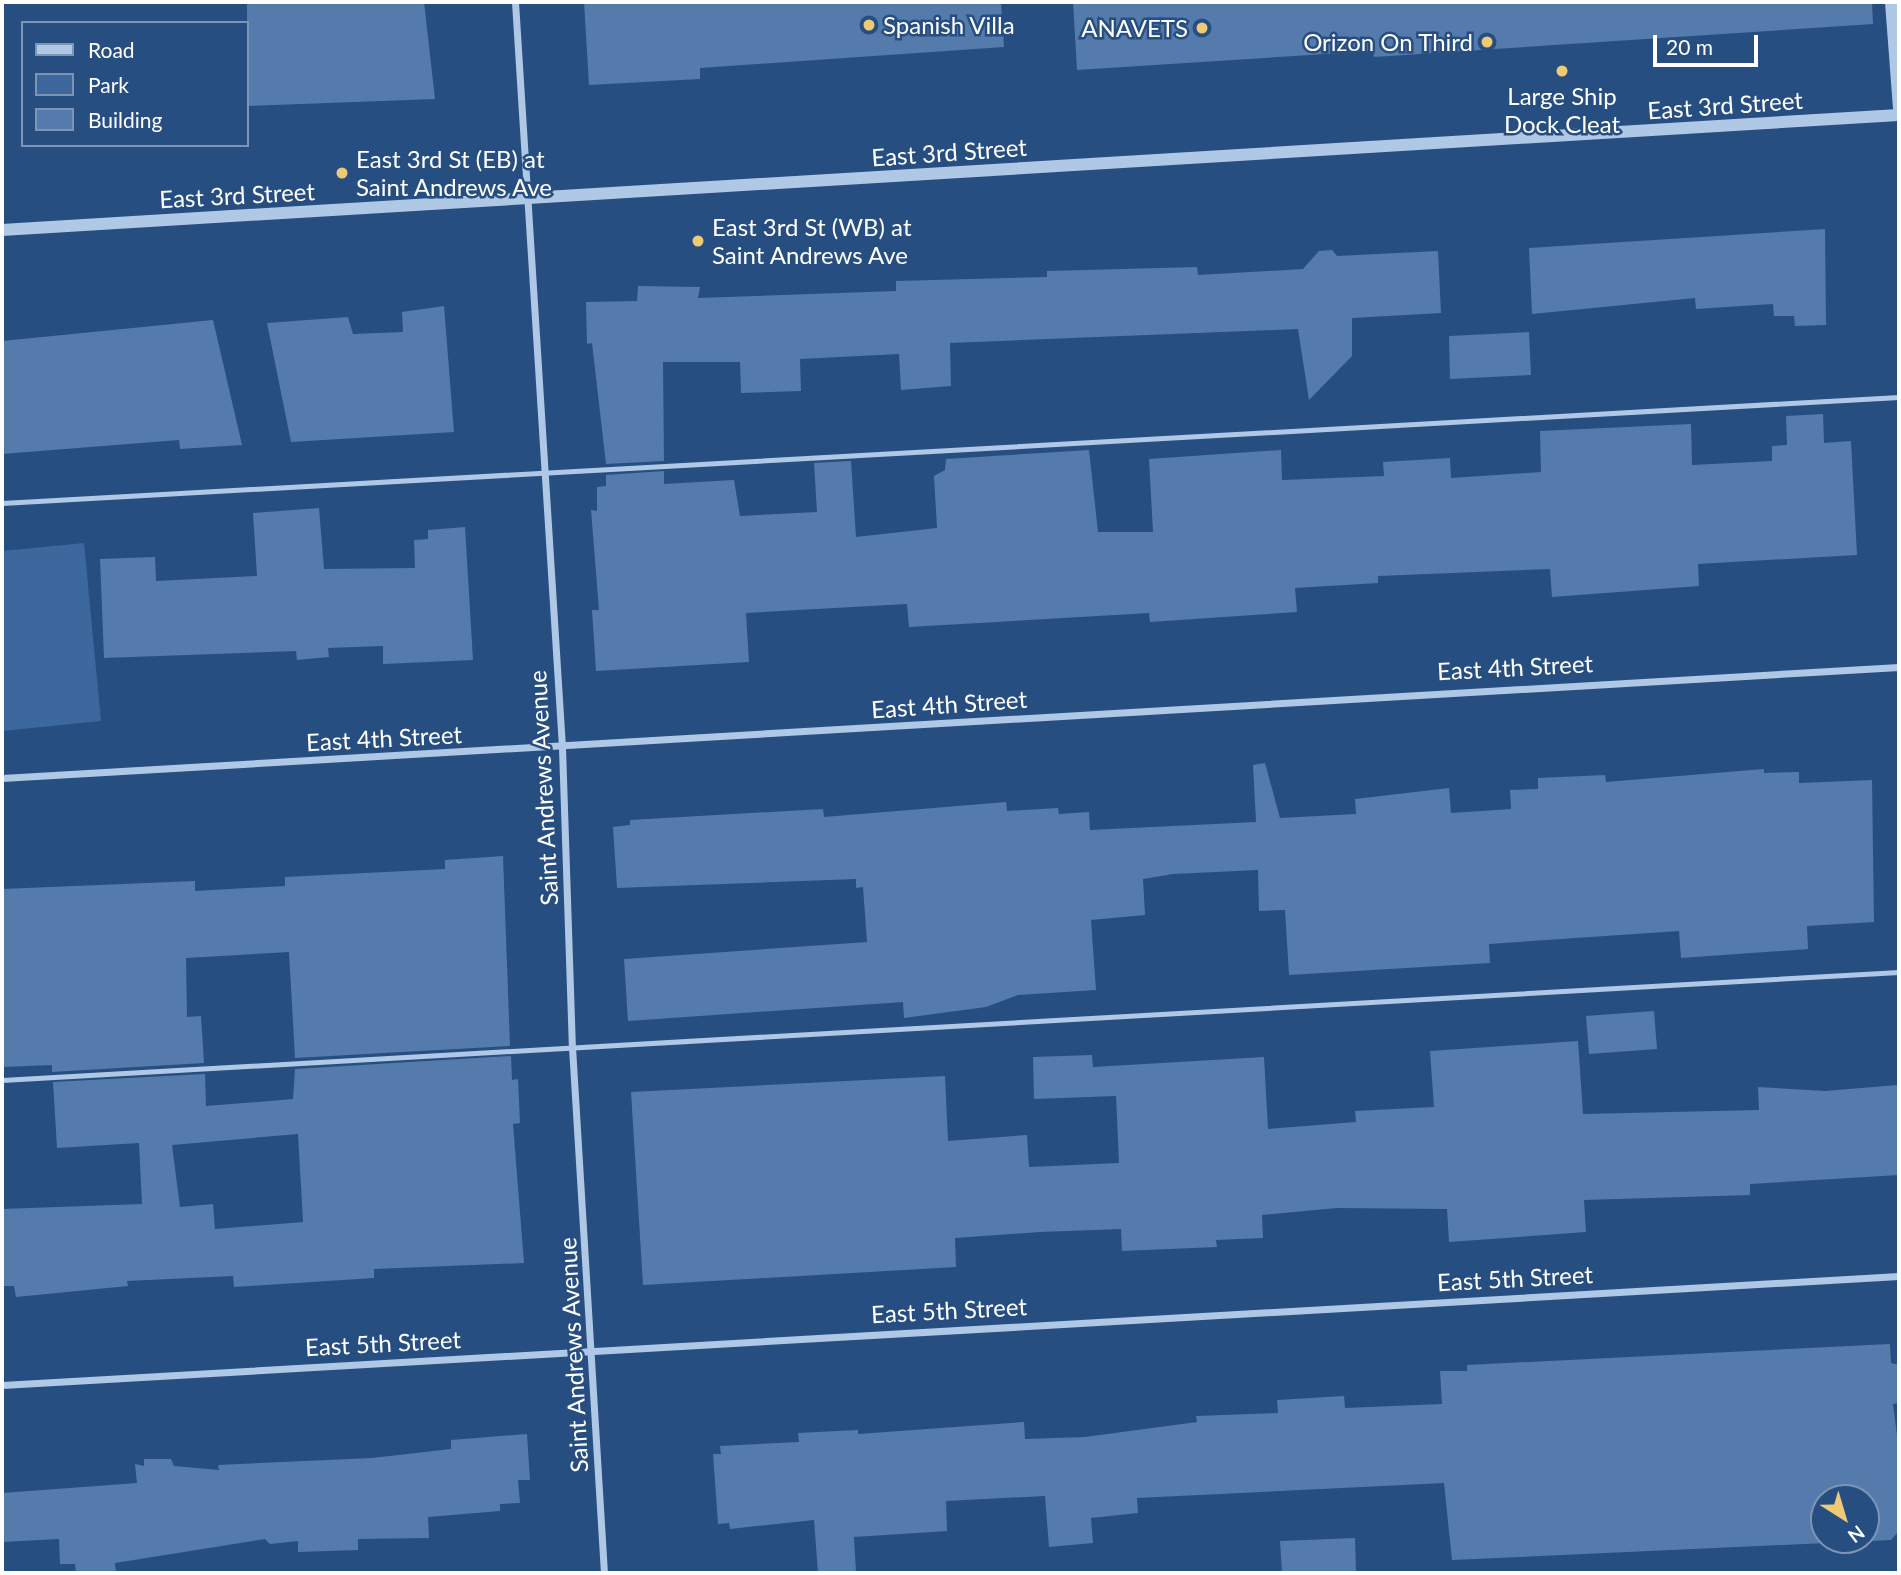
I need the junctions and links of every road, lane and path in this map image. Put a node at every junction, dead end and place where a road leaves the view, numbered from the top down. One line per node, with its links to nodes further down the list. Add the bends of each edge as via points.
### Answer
1 (515, 2): 5 (street, Saint Andrews Avenue)
2 (1891, 2): 3 (street)
3 (1899, 108)
4 (1899, 115): 5 (street, East 3rd Street)
5 (529, 200): 6 (street, East 3rd Street); 8 (street, Saint Andrews Avenue)
6 (2, 230)
7 (1899, 397): 8 (lane, via 846,453)
8 (544, 477): 9 (lane); 11 (street, Saint Andrews Avenue)
9 (2, 503)
10 (1899, 667): 11 (street, East 4th Street, via 1563,683)
11 (562, 748): 12 (street, East 4th Street); 14 (street, Saint Andrews Avenue)
12 (2, 778)
13 (1899, 972): 14 (lane)
14 (572, 1047): 15 (lane); 17 (street, Saint Andrews Avenue)
15 (2, 1080)
16 (1899, 1276): 17 (street, East 5th Street)
17 (594, 1349): 18 (street, East 5th Street); 19 (street, Saint Andrews Avenue)
18 (2, 1385)
19 (604, 1573)

